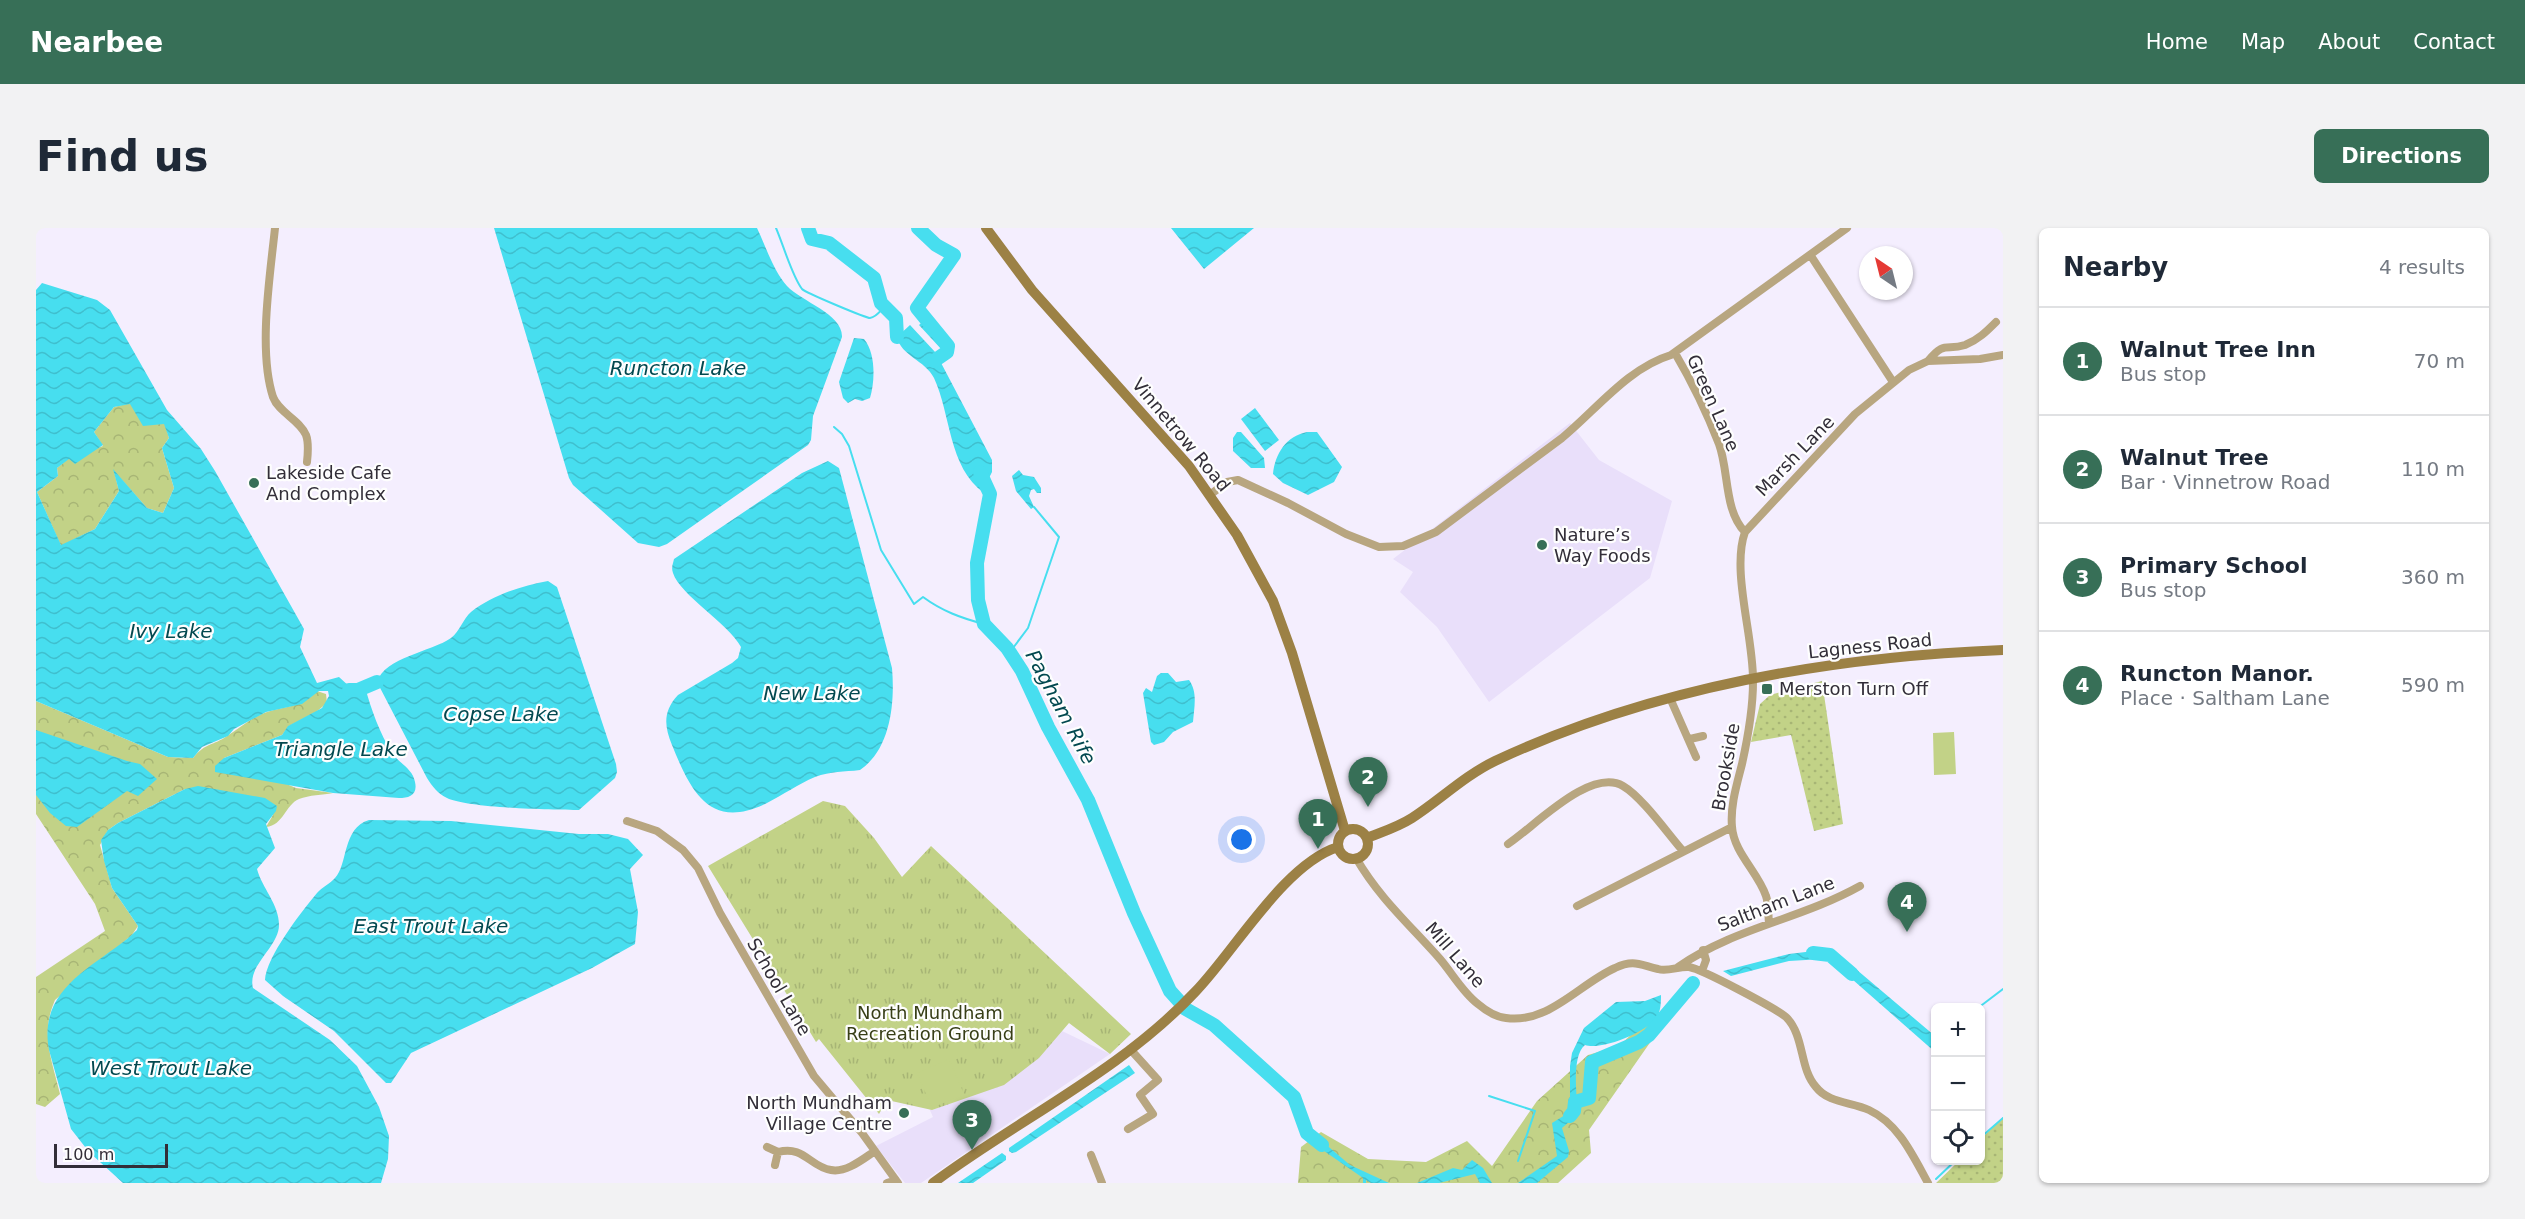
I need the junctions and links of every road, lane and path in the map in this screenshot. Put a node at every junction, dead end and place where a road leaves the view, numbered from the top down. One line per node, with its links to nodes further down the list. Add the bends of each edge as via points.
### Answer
1 (275, 228): 10 (street, via 267,322 268,367 273,397 306,436)
2 (986, 228): 11 (main road, Vinnetrow Road, via 1032,291)
3 (1847, 228): 4 (street)
4 (1811, 256): 6 (street); 9 (street)
5 (1996, 322): 8 (street, via 1968,344 1944,346)
6 (1675, 353): 11 (street, via 1655,360 1621,385 1562,438 1437,532 1403,546 1379,547 1346,534 1238,480 1227,482); 12 (street, Green Lane, via 1720,446 1732,505 1738,525)
7 (2003, 355): 8 (street, Marsh Lane)
8 (1929, 361): 9 (street, Marsh Lane)
9 (1893, 382): 12 (street, Marsh Lane, via 1855,414)
10 (307, 462)
11 (1211, 494): 21 (main road, Vinnetrow Road, via 1273,601)
12 (1745, 532): 14 (street, via 1741,567)
13 (2003, 650): 14 (main road, Lagness Road, via 1849,663)
14 (1754, 678): 15 (main road, Lagness Road); 20 (street, Brookside)
15 (1670, 698): 17 (street); 22 (main road, Lagness Road, via 1589,722 1492,762 1410,819)
16 (1703, 736): 17 (street)
17 (1690, 739): 18 (street)
18 (1696, 757)
19 (627, 821): 36 (street, School Lane, via 657,831 683,850 698,868 814,1076)
20 (1732, 827): 25 (street); 29 (street, Brookside, via 1739,851 1767,898)
21 (1345, 831): 22 (main road, via 1356,829); 24 (main road, via 1339,837)
22 (1367, 838): 26 (main road, via 1365,853)
23 (1508, 844): 25 (street, via 1521,840 1572,796 1602,783 1613,783 1634,795)
24 (1338, 847): 26 (main road, via 1347,857); 33 (main road, via 1321,854 1294,876 1196,992)
25 (1683, 851): 28 (street)
26 (1356, 858): 31 (street, Mill Lane, via 1380,894 1476,1003 1504,1018 1529,1017 1545,1011 1624,964)
27 (1860, 886): 29 (street, Saltham Lane, via 1804,913)
28 (1577, 906)
29 (1769, 923): 30 (street, Saltham Lane)
30 (1703, 950): 31 (street, Saltham Lane); 32 (street, Saltham Lane, via 1706,960)
31 (1674, 969): 32 (street, Mill Lane, via 1689,967)
32 (1702, 971): 44 (street, via 1785,1017 1792,1025 1815,1087 1825,1096 1870,1110 1890,1125 1906,1143)
33 (1130, 1048): 34 (street, via 1158,1080 1140,1095 1153,1114); 42 (main road)
34 (1128, 1129)
35 (767, 1147): 37 (street)
36 (875, 1151): 37 (street, via 832,1171 799,1152); 40 (street, School Lane)
37 (778, 1152): 39 (street)
38 (1091, 1155): 43 (street)
39 (775, 1165)
40 (897, 1181): 41 (street)
41 (887, 1183)
42 (933, 1183)
43 (1102, 1183)
44 (1928, 1183)

